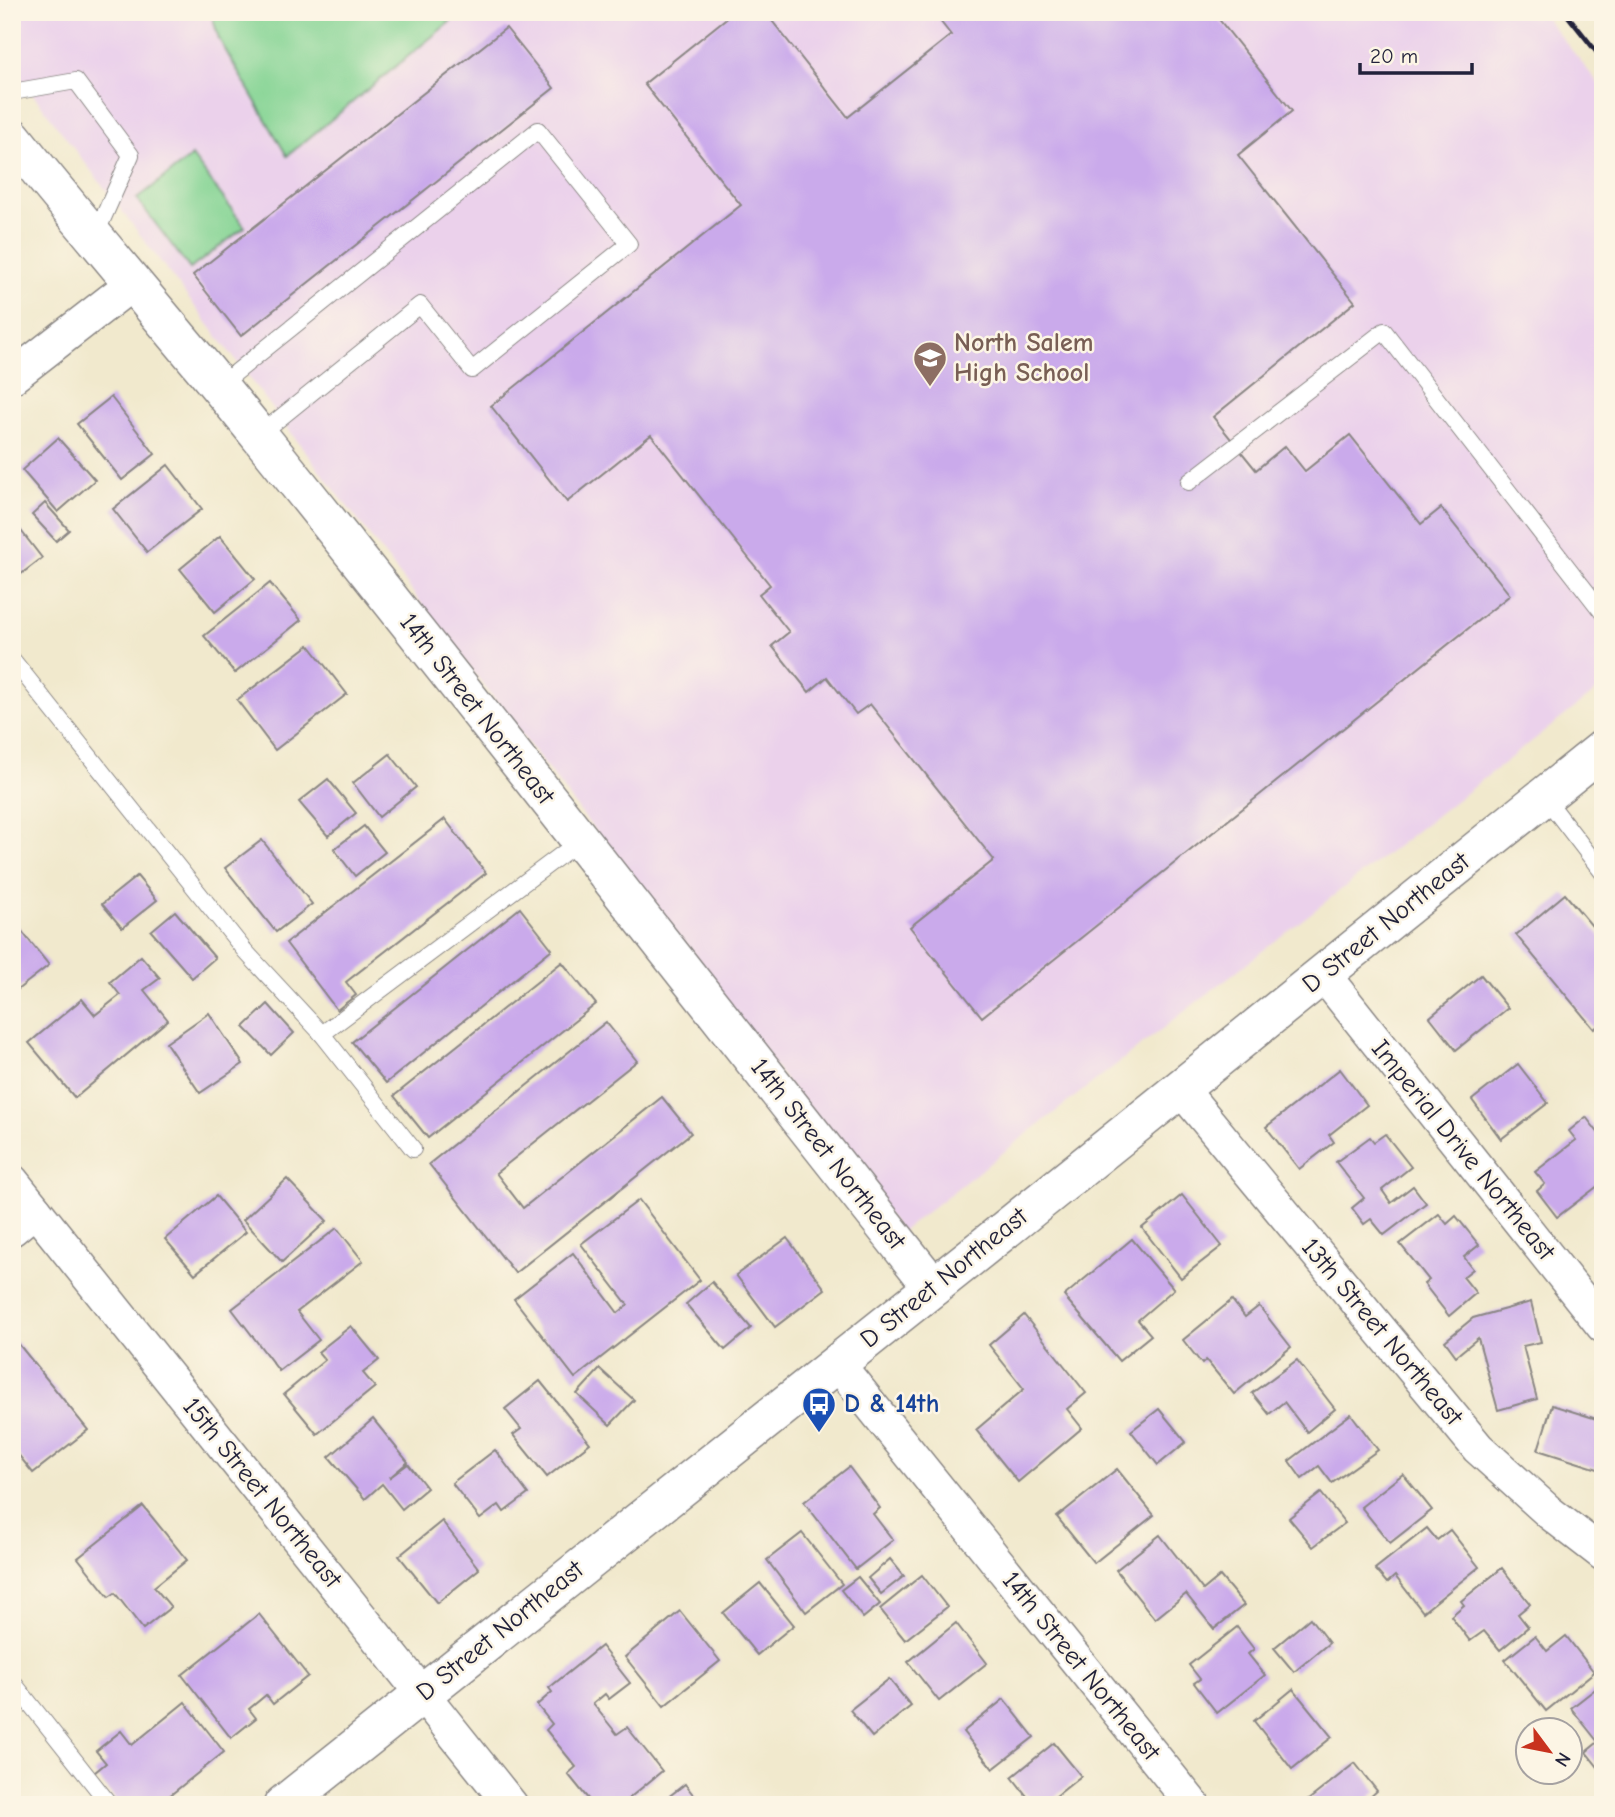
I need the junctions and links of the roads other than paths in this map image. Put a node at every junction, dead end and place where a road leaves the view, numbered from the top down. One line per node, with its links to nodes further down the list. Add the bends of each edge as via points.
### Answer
1 (12, 92): 3 (lane, via 76,81 131,155)
2 (12, 137): 3 (street, 14th Street Northeast)
3 (94, 238): 4 (street, 14th Street Northeast)
4 (133, 283): 5 (street); 6 (street, 14th Street Northeast)
5 (12, 377)
6 (219, 386): 7 (street, 14th Street Northeast); 7 (lane, via 538,130 629,244 472,370 420,305)
7 (259, 435): 13 (street, 14th Street Northeast)
8 (1189, 482): 9 (lane, via 1384,331)
9 (1603, 613)
10 (12, 659): 16 (lane, via 245,951)
11 (1603, 749): 12 (street, D Street Northeast)
12 (1544, 796): 14 (lane); 15 (street, D Street Northeast)
13 (581, 840): 16 (lane); 21 (street, 14th Street Northeast)
14 (1603, 873)
15 (1323, 974): 17 (street, D Street Northeast); 22 (street, Imperial Drive Northeast)
16 (322, 1034): 18 (lane)
17 (1181, 1089): 21 (street, D Street Northeast); 24 (street, 13th Street Northeast, via 1478,1448)
18 (413, 1149)
19 (12, 1181): 20 (street, 15th Street Northeast)
20 (24, 1220): 26 (street, 15th Street Northeast)
21 (933, 1287): 23 (street, D Street Northeast)
22 (1603, 1325)
23 (838, 1363): 26 (street, D Street Northeast); 30 (street, 14th Street Northeast)
24 (1603, 1554)
25 (12, 1681): 27 (lane)
26 (422, 1693): 28 (street, D Street Northeast); 29 (street, 15th Street Northeast)
27 (110, 1805)
28 (283, 1805)
29 (510, 1805)
30 (1193, 1805)

